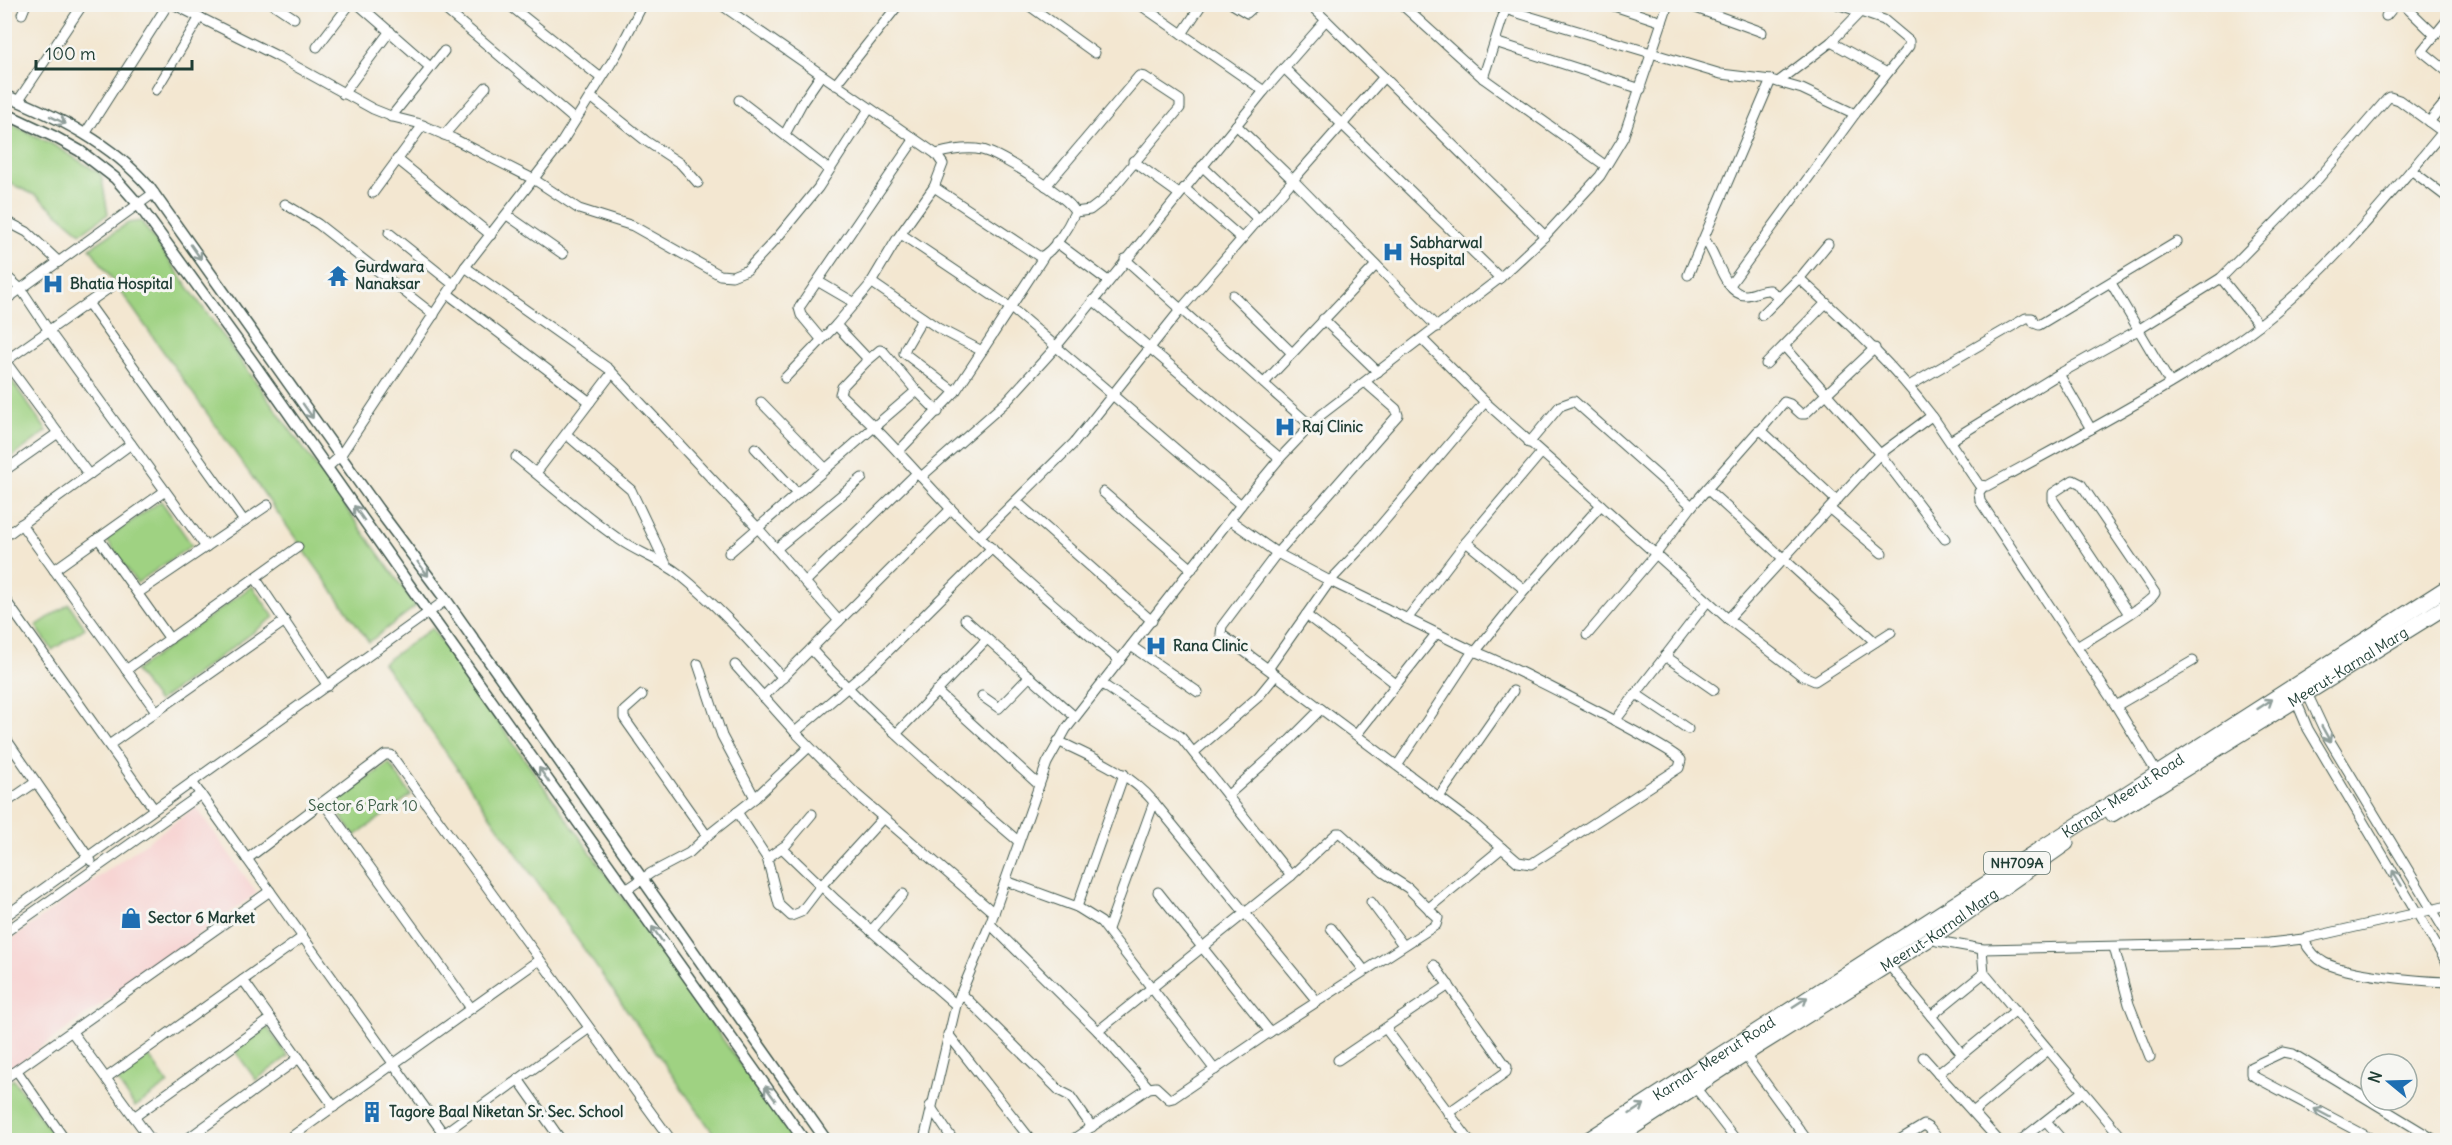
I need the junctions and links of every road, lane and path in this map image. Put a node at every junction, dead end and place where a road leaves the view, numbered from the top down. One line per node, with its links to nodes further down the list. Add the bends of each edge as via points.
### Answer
1 (26, 4): 30 (street)
2 (83, 4): 66 (street)
3 (168, 4): 76 (street)
4 (173, 4): 32 (street)
5 (273, 4): 33 (street)
6 (350, 4): 43 (street)
7 (358, 4): 37 (street)
8 (439, 4): 71 (street)
9 (508, 4): 53 (street)
10 (643, 4): 53 (street)
11 (720, 4): 51 (street)
12 (899, 4): 56 (street)
13 (1027, 4): 46 (street)
14 (1139, 4): 39 (street)
15 (1202, 4): 39 (street)
16 (1232, 4): 17 (street, via 1247,13)
17 (1257, 4)
18 (1309, 4): 35 (street)
19 (1401, 4): 54 (street)
20 (1488, 4): 28 (street)
21 (1608, 4): 36 (street)
22 (1668, 4): 36 (street)
23 (1685, 4): 38 (street)
24 (1838, 4): 29 (street)
25 (1869, 4): 29 (street)
26 (2396, 4): 31 (street)
27 (2403, 4): 40 (street)
28 (1506, 7): 41 (street); 45 (street)
29 (1861, 13): 42 (street); 50 (street, via 1884,20 1909,41 1908,48)
30 (22, 14)
31 (2386, 15)
32 (200, 16): 59 (street); 61 (street)
33 (294, 18)
34 (2448, 19): 40 (street)
35 (1326, 20): 48 (street); 52 (street)
36 (1662, 22): 45 (street)
37 (390, 31): 47 (street); 61 (street)
38 (1762, 32)
39 (1182, 34): 60 (street)
40 (2434, 34): 49 (street, via 2422,51)
41 (1495, 42): 54 (street); 58 (street)
42 (1831, 42): 50 (street); 55 (street)
43 (317, 47)
44 (444, 51): 47 (street)
45 (1652, 52): 55 (street, via 1721,74); 58 (street)
46 (1095, 53)
47 (430, 67): 70 (street)
48 (1284, 68): 60 (street); 73 (street)
49 (2448, 72)
50 (1887, 74): 69 (street)
51 (821, 75): 56 (street); 77 (street)
52 (1384, 77): 73 (street); 106 (street)
53 (601, 78): 63 (street)
54 (1483, 78): 85 (street)
55 (1774, 81): 69 (street, via 1802,88); 108 (street)
56 (835, 85): 67 (street)
57 (486, 87): 79 (street)
58 (1641, 89): 85 (street, via 1623,138)
59 (156, 90)
60 (1264, 91): 75 (street)
61 (343, 93): 70 (street)
62 (4, 95): 66 (street)
63 (591, 97): 71 (street); 90 (street, via 681,164)
64 (2448, 99): 72 (street)
65 (739, 100): 77 (street)
66 (18, 101): 76 (street, one-way to 76)
67 (868, 109): 80 (street); 86 (street)
68 (4, 113): 97 (street, via 87,156 115,178)
69 (1855, 114): 128 (street)
70 (391, 117): 74 (street)
71 (575, 120): 88 (street)
72 (2429, 122): 78 (street); 121 (street, via 2398,100 2387,99 2319,179)
73 (1342, 123): 89 (street); 120 (street)
74 (423, 125): 79 (street); 82 (street)
75 (1236, 125): 84 (street); 89 (street)
76 (85, 134): 94 (street, via 125,161)
77 (785, 134): 86 (street)
78 (2445, 134): 87 (street)
79 (444, 135): 88 (street)
80 (914, 140): 81 (street); 124 (street)
81 (936, 154): 91 (street, via 963,149 984,151); 92 (street, via 943,164)
82 (397, 159): 95 (street); 105 (street)
83 (1133, 161): 91 (street, via 1181,105 1180,100 1142,75); 93 (street); 99 (street, via 1102,200 1090,210)
84 (1202, 166): 93 (street); 101 (street)
85 (1606, 166): 106 (street)
86 (828, 169): 88 (street, via 809,200 777,238 747,270 732,276 710,271 633,225 579,209)
87 (2411, 170): 96 (street); 146 (street, via 2338,253)
88 (535, 180): 100 (street)
89 (1293, 180): 101 (street); 116 (street)
90 (698, 183)
91 (1046, 186): 99 (street)
92 (934, 187): 104 (street); 113 (street, via 1036,255)
93 (1181, 191): 107 (street); 114 (street)
94 (154, 193): 97 (street); 191 (street, one-way to 191)
95 (373, 193)
96 (2448, 198)
97 (138, 204): 115 (street); 194 (street)
98 (285, 204): 141 (street, via 318,224)
99 (1075, 212): 109 (street)
100 (507, 215): 105 (street); 112 (street)
101 (1258, 219): 107 (street)
102 (4, 220): 115 (street, via 27,232)
103 (388, 233): 127 (street)
104 (901, 234): 125 (street); 139 (street)
105 (491, 235): 117 (street)
106 (1545, 236): 120 (street)
107 (1241, 238): 140 (street)
108 (1704, 239): 119 (street); 128 (street)
109 (1056, 242): 113 (street); 123 (street)
110 (2177, 242): 126 (street)
111 (1828, 244): 122 (street)
112 (563, 254)
113 (1044, 256): 139 (street)
114 (1125, 259): 123 (street); 140 (street)
115 (59, 262): 130 (street)
116 (1376, 265): 144 (street); 147 (street)
117 (465, 267): 127 (street); 162 (street)
118 (4, 274): 130 (street)
119 (1688, 275)
120 (1500, 278): 147 (street)
121 (2221, 278): 146 (street); 148 (street)
122 (1799, 279): 133 (street); 138 (street)
123 (1108, 281): 134 (street)
124 (819, 282): 137 (street); 150 (street, via 800,311)
125 (871, 282): 137 (street); 143 (street)
126 (2111, 283): 148 (street); 168 (street, via 2038,325 2032,318 2026,318)
127 (454, 285): 131 (street)
128 (1730, 285): 133 (street, via 1744,296 1770,290)
129 (112, 286): 136 (street)
130 (21, 289): 135 (street); 149 (street)
131 (448, 294): 141 (street); 173 (street)
132 (1233, 295): 157 (street)
133 (1780, 298): 142 (street)
134 (1093, 300): 153 (street); 154 (street)
135 (4, 301)
136 (88, 303): 149 (street); 215 (street)
137 (855, 303): 145 (street)
138 (1826, 303): 152 (street); 155 (street)
139 (1011, 308): 153 (street); 156 (street)
140 (1181, 309): 154 (street); 166 (street)
141 (434, 315): 191 (street)
142 (1762, 315)
143 (923, 318): 156 (street); 170 (street, via 904,354)
144 (1323, 319): 157 (street); 161 (street)
145 (836, 325): 150 (street); 159 (street)
146 (2259, 325): 167 (street)
147 (1437, 327): 151 (street)
148 (2138, 330): 163 (street); 167 (street)
149 (49, 331): 158 (street); 186 (street)
150 (821, 339): 164 (street)
151 (1422, 339): 161 (street); 175 (street)
152 (1784, 346): 160 (street); 171 (street)
153 (1055, 348): 172 (street); 199 (street, via 1006,402)
154 (1150, 348): 172 (street); 193 (street)
155 (1875, 348): 168 (street); 171 (street)
156 (982, 351): 170 (street)
157 (1292, 353): 166 (street)
158 (5, 361): 182 (street)
159 (867, 361): 169 (street, via 882,350); 179 (street, via 840,394)
160 (1766, 364)
161 (1378, 372): 165 (street)
162 (612, 373): 173 (street); 217 (street)
163 (2059, 374): 180 (street); 184 (street)
164 (785, 378)
165 (1365, 382): 178 (street); 228 (street, via 1398,415)
166 (1264, 383): 178 (street)
167 (2170, 383): 180 (street)
168 (1910, 386): 177 (street)
169 (916, 391): 176 (street); 179 (street)
170 (955, 392): 176 (street)
171 (1826, 392): 181 (street, via 1803,414 1785,402); 190 (street)
172 (1113, 396): 206 (street, via 1074,443); 209 (street)
173 (590, 402): 183 (street)
174 (761, 402): 195 (street)
175 (1485, 402): 185 (street); 236 (street)
176 (938, 412): 188 (street)
177 (1932, 416): 184 (street); 190 (street)
178 (1310, 425): 193 (street)
179 (874, 427): 188 (street); 195 (street)
180 (2091, 429): 201 (street)
181 (1761, 430): 202 (street); 207 (street)
182 (58, 433): 196 (street); 198 (street)
183 (566, 434): 197 (street); 232 (street, via 631,490)
184 (1950, 441): 201 (street)
185 (1530, 443): 189 (street); 211 (street, via 1560,406 1574,401)
186 (131, 444): 198 (street); 203 (street)
187 (755, 448): 204 (street)
188 (898, 452): 199 (street)
189 (1542, 453): 210 (street); 222 (street)
190 (1880, 454): 207 (street); 221 (street)
191 (340, 456): 194 (street); 242 (street, one-way to 242)
192 (516, 457): 197 (street)
193 (1280, 458): 209 (street)
194 (328, 468): 245 (street, one-way to 194)
195 (825, 468): 204 (street)
196 (4, 471)
197 (536, 473): 232 (street, via 622,542)
198 (88, 475): 216 (street)
199 (919, 475): 212 (street); 237 (street)
200 (862, 478): 226 (street)
201 (1983, 487): 261 (street, via 1980,501)
202 (1707, 489): 211 (street); 231 (street)
203 (165, 491): 220 (street); 223 (street)
204 (796, 492): 217 (street)
205 (1103, 492): 233 (street)
206 (1016, 501): 218 (street); 253 (street)
207 (1837, 501): 213 (street)
208 (268, 505): 215 (street)
209 (1241, 505): 214 (street)
210 (1601, 506): 230 (street); 239 (street)
211 (1692, 506): 230 (street)
212 (951, 509): 218 (street); 252 (street)
213 (1830, 509): 229 (street); 231 (street)
214 (1230, 520): 228 (street); 233 (street)
215 (244, 521): 223 (street)
216 (21, 524): 219 (street); 234 (street)
217 (757, 526): 226 (street); 227 (street)
218 (980, 536): 225 (street)
219 (4, 537)
220 (98, 538): 234 (street); 240 (street)
221 (1945, 539)
222 (1466, 542): 239 (street); 249 (street)
223 (206, 547): 240 (street)
224 (298, 547): 235 (street)
225 (992, 548): 265 (street); 276 (street)
226 (776, 549): 237 (street)
227 (729, 553)
228 (1277, 553): 236 (street); 270 (street, via 1220,631 1224,638)
229 (1882, 553)
230 (1655, 555): 243 (street); 256 (street)
231 (1785, 559): 250 (street); 259 (street)
232 (666, 564): 272 (street, via 713,604)
233 (1192, 569): 253 (street)
234 (54, 570): 269 (street)
235 (256, 579): 251 (street); 257 (street)
236 (1330, 581): 247 (street); 249 (street)
237 (805, 582): 252 (street)
238 (2448, 587): 278 (highway, Karnal- Meerut Road / NH709A)
239 (1525, 590): 263 (street)
240 (138, 593): 257 (street)
241 (4, 598): 297 (street)
242 (446, 600): 245 (street); 326 (street)
243 (1707, 602): 250 (street); 264 (street)
244 (2448, 604): 278 (highway, Meerut-Karnal Marg / NH709A)
245 (429, 613): 275 (street); 329 (street, one-way to 245)
246 (2129, 614): 246 (street, via 2155,593 2081,484 2073,480 2055,491 2053,500); 261 (street)
247 (1306, 615): 270 (street); 274 (street)
248 (965, 619): 258 (street)
249 (1407, 619): 255 (street)
250 (1728, 620): 259 (street, via 1800,675 1815,681)
251 (285, 621): 275 (street); 288 (street)
252 (839, 621): 262 (street)
253 (1152, 621): 260 (street)
254 (1891, 632): 259 (street)
255 (1436, 634): 263 (street); 274 (street)
256 (1587, 635)
257 (170, 639): 269 (street)
258 (987, 639): 271 (street); 280 (street)
259 (1875, 642)
260 (1131, 646): 265 (street); 281 (street)
261 (2077, 647): 286 (street)
262 (811, 649): 272 (street); 276 (street)
263 (1474, 652): 290 (street); 300 (street)
264 (1665, 656): 277 (street); 282 (street)
265 (1120, 661): 273 (street)
266 (2193, 661): 286 (street)
267 (698, 664): 309 (street, via 722,736)
268 (735, 665): 285 (street)
269 (126, 670): 288 (street)
270 (1272, 672): 287 (street); 299 (street, via 1258,697)
271 (1030, 676): 284 (street, via 999,708); 289 (street)
272 (783, 678): 285 (street)
273 (1102, 684): 289 (street); 299 (street, via 1169,726)
274 (1396, 684): 294 (street)
275 (328, 686): 304 (street)
276 (848, 689): 292 (street); 293 (street)
277 (1714, 690)
278 (2298, 690): 301 (highway, Karnal- Meerut Road / NH709A, one-way to 278); 337 (street, one-way to 337); 339 (street, one-way to 278, via 2314,740); 350 (highway, Meerut-Karnal Marg / NH709A)
279 (1513, 691): 308 (street)
280 (936, 692): 293 (street); 305 (street)
281 (1197, 692)
282 (1636, 694): 290 (street); 291 (street)
283 (642, 695): 317 (street, via 626,709 624,718)
284 (982, 696)
285 (763, 697): 292 (street)
286 (2116, 706): 301 (street)
287 (1321, 709): 294 (street); 307 (street)
288 (156, 711): 297 (street)
289 (1074, 716): 296 (street)
290 (1615, 721): 320 (street, via 1674,752 1681,760 1679,768 1531,864 1518,862)
291 (1688, 729)
292 (795, 732): 298 (street)
293 (897, 733): 318 (street)
294 (1357, 734): 300 (street)
295 (4, 736): 303 (street)
296 (1058, 741): 302 (street); 305 (street)
297 (109, 745): 313 (street)
298 (809, 747): 309 (street); 316 (street)
299 (1194, 753): 307 (street)
300 (1397, 766): 308 (street)
301 (2157, 773): 342 (highway, Karnal- Meerut Road / NH709A)
302 (1124, 774): 311 (street); 335 (street)
303 (36, 782): 312 (street); 321 (street)
304 (192, 782): 306 (street); 313 (street)
305 (1040, 784): 318 (street)
306 (201, 794): 323 (street); 324 (street)
307 (1227, 795): 325 (street)
308 (1439, 797): 320 (street)
309 (755, 798): 314 (street)
310 (323, 802): 323 (street); 356 (street, via 391,754); 369 (street)
311 (1154, 802): 338 (street); 345 (street)
312 (4, 804)
313 (154, 809): 321 (street)
314 (737, 812): 317 (street); 322 (street)
315 (812, 814): 319 (street)
316 (883, 818): 328 (street); 340 (street)
317 (707, 836): 326 (street, via 684,858)
318 (1018, 841): 327 (street)
319 (782, 848): 322 (street); 328 (street)
320 (1502, 848): 336 (street)
321 (87, 856): 324 (street); 341 (street)
322 (767, 858): 328 (street, via 780,905 788,915 801,912)
323 (247, 859): 330 (street)
324 (96, 868): 347 (street)
325 (1292, 876): 336 (street, via 1340,833); 338 (street)
326 (642, 879): 329 (street); 411 (street)
327 (1005, 881): 335 (street); 340 (street)
328 (821, 886): 346 (street)
329 (626, 890): 410 (street, one-way to 329)
330 (270, 891): 349 (street); 376 (street)
331 (1158, 892): 353 (street)
332 (903, 894): 346 (street)
333 (1371, 902): 352 (street)
334 (2448, 906): 337 (street)
335 (1077, 907): 345 (street)
336 (1429, 909): 352 (street, via 1439,921)
337 (2433, 909): 339 (street); 348 (street)
338 (1245, 912): 353 (street); 367 (street)
339 (2418, 912): 351 (street); 359 (street)
340 (994, 913): 343 (street)
341 (4, 917)
342 (1924, 923): 350 (street); 417 (highway, Karnal- Meerut Road / NH709A, one-way to 342)
343 (990, 924): 366 (street); 375 (street)
344 (1331, 928): 360 (street)
345 (1108, 929): 365 (street)
346 (871, 931): 368 (street)
347 (4, 933)
348 (2448, 936)
349 (303, 937): 362 (street); 386 (street)
350 (1932, 937): 355 (street, via 1948,944); 358 (highway, Meerut-Karnal Marg / NH709A)
351 (2303, 939): 354 (street, via 2269,944); 363 (street, via 2311,953 2341,969)
352 (1403, 945): 360 (street)
353 (1202, 947): 365 (street); 377 (street)
354 (2114, 947): 355 (street); 383 (street, via 2129,1004)
355 (1982, 949): 361 (street)
356 (539, 960): 369 (street); 373 (street)
357 (1434, 965): 364 (street)
358 (1888, 965): 371 (street); 381 (highway, Meerut-Karnal Marg / NH709A)
359 (2448, 965)
360 (1364, 970): 367 (street)
361 (1984, 973): 370 (street); 371 (street)
362 (243, 980): 372 (street); 390 (street)
363 (2448, 982)
364 (1449, 985): 374 (street); 399 (street, via 1507,1067 1506,1072)
365 (1152, 987): 375 (street); 387 (street)
366 (961, 993): 368 (street); 402 (street, via 1070,1096)
367 (1317, 1001): 377 (street)
368 (956, 1005): 378 (street)
369 (471, 1008): 386 (street)
370 (2016, 1010): 379 (street); 380 (street)
371 (1931, 1016): 380 (street)
372 (271, 1019): 384 (street); 400 (street)
373 (588, 1029): 392 (street); 409 (street)
374 (1386, 1029): 385 (street); 399 (street)
375 (1098, 1031): 393 (street)
376 (72, 1032): 388 (street); 390 (street)
377 (1270, 1032): 387 (street)
378 (948, 1034): 396 (street); 414 (street)
379 (2048, 1050): 395 (street); 398 (street)
380 (1962, 1054): 389 (street)
381 (1745, 1055): 394 (highway, Meerut-Karnal Marg / NH709A); 420 (street)
382 (1923, 1057): 389 (street)
383 (2150, 1057)
384 (299, 1058): 397 (street); 406 (street)
385 (1338, 1060)
386 (392, 1065): 397 (street); 403 (street)
387 (1215, 1070): 393 (street, via 1170,1100 1156,1087)
388 (17, 1071): 391 (street); 404 (street)
389 (1938, 1074): 398 (street)
390 (106, 1078): 400 (street)
391 (4, 1079)
392 (518, 1079): 403 (street); 408 (street)
393 (1149, 1088): 402 (street)
394 (1695, 1088): 418 (highway, Meerut-Karnal Marg / NH709A); 419 (street)
395 (2082, 1092): 401 (street); 426 (street)
396 (930, 1106): 412 (street); 413 (street)
397 (334, 1107): 407 (street)
398 (1972, 1112): 423 (street)
399 (1448, 1113): 416 (street)
400 (134, 1117): 405 (street)
401 (2046, 1121): 424 (street); 425 (street)
402 (1092, 1127): 415 (street)
403 (446, 1137)
404 (65, 1140)
405 (151, 1140)
406 (186, 1140)
407 (287, 1140)
408 (561, 1140)
409 (671, 1140)
410 (804, 1140)
411 (826, 1140)
412 (924, 1140)
413 (954, 1140)
414 (1031, 1140)
415 (1072, 1140)
416 (1469, 1140)
417 (1588, 1140)
418 (1613, 1140)
419 (1736, 1140)
420 (1807, 1140)
421 (1899, 1140): 422 (street, via 1924,1125)
422 (1939, 1140)
423 (1998, 1140)
424 (2021, 1140)
425 (2062, 1140)
426 (2124, 1140)
427 (2374, 1140): 428 (street, one-way to 428, via 2255,1077 2251,1067 2283,1052 2293,1054)
428 (2435, 1140)

